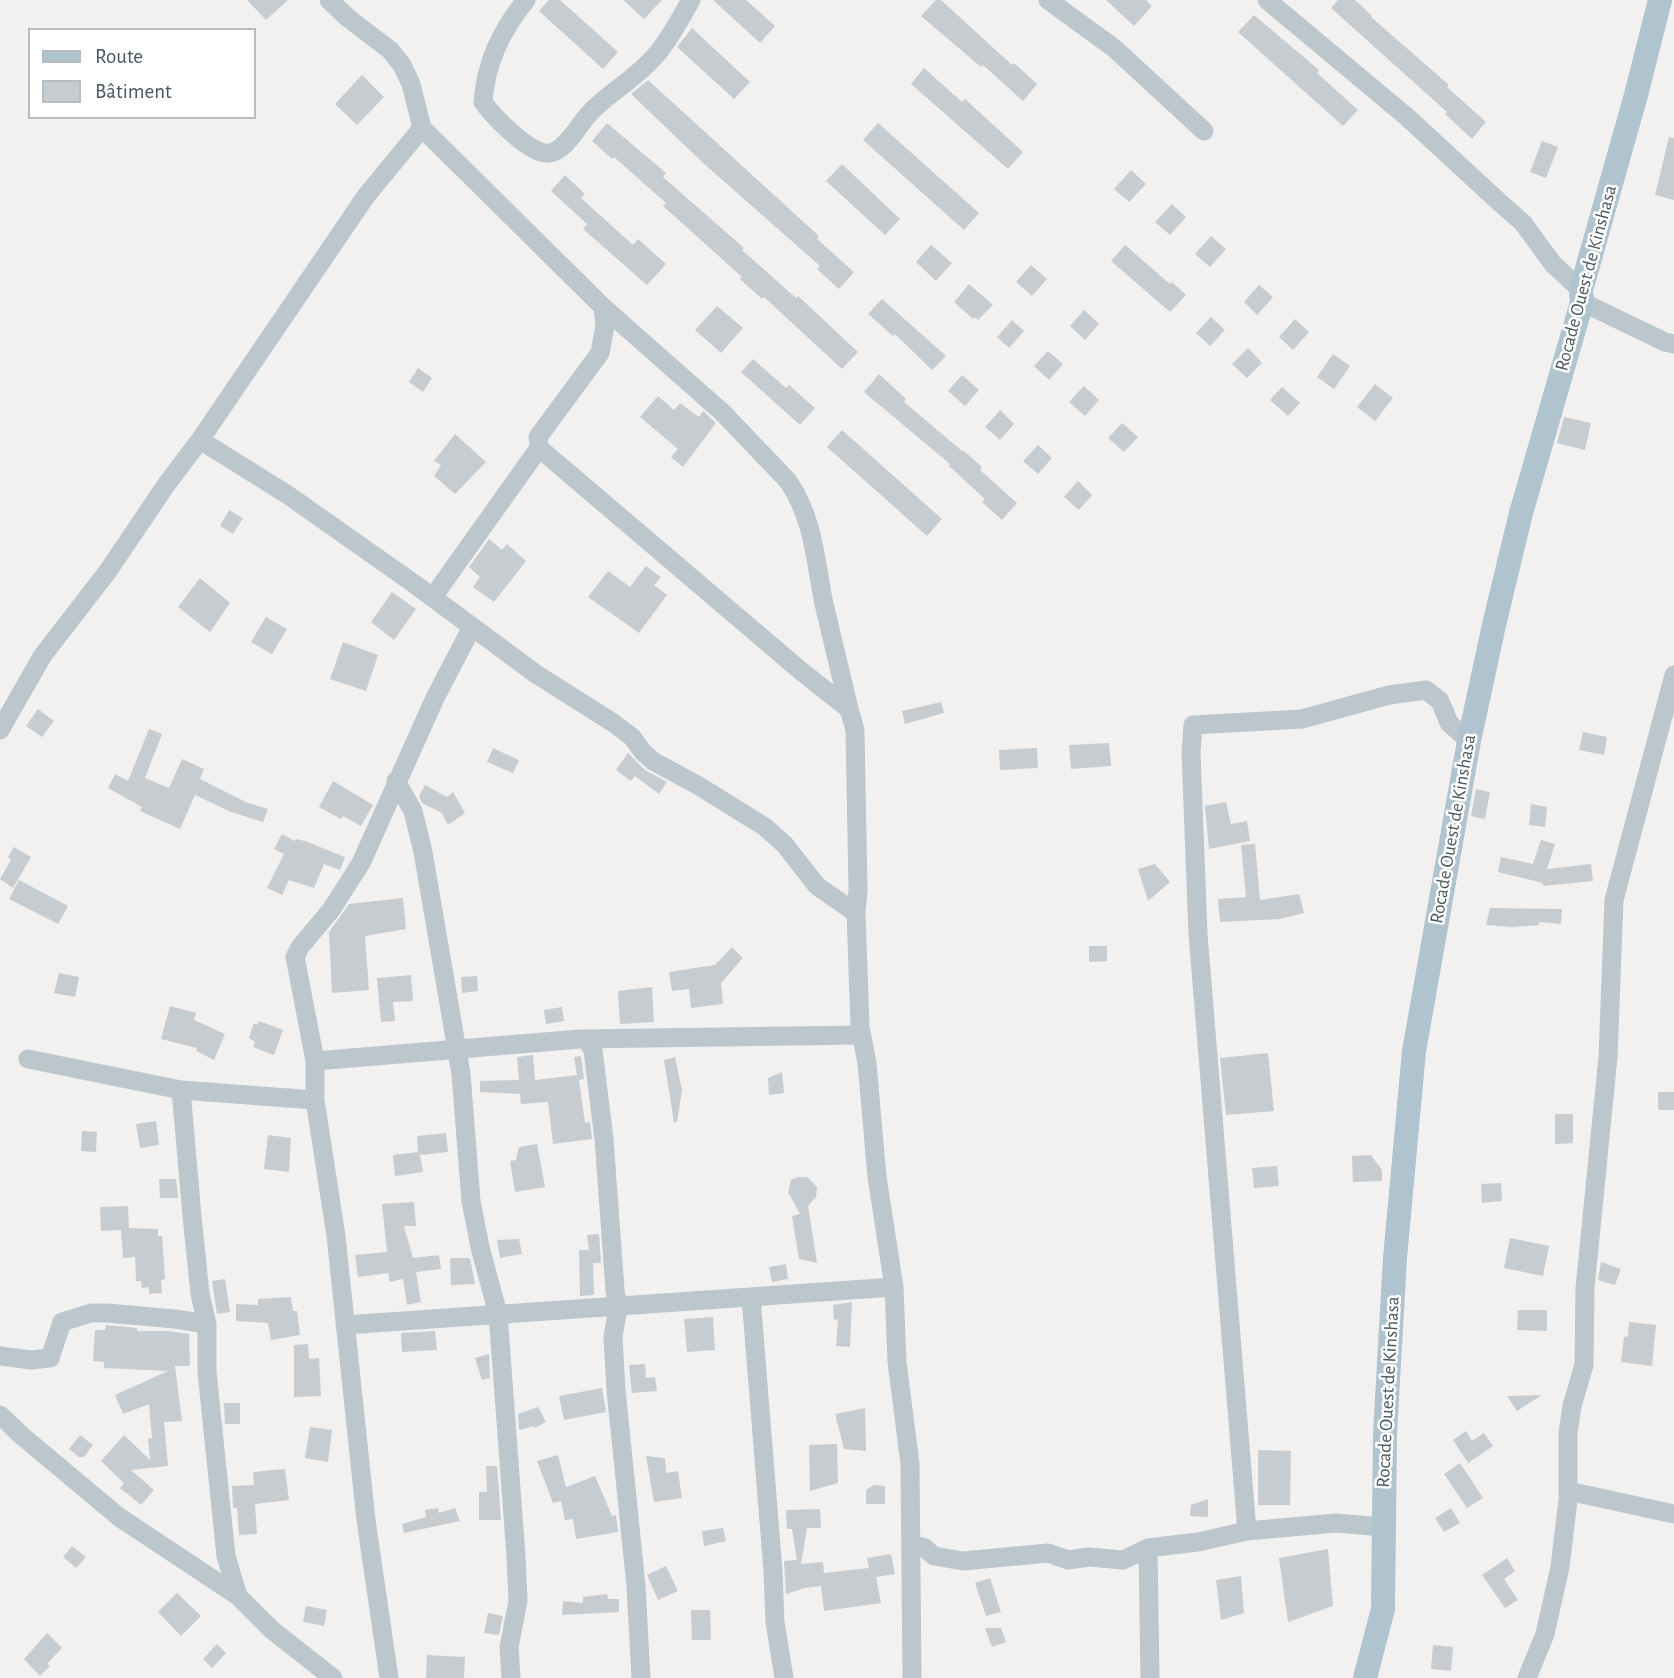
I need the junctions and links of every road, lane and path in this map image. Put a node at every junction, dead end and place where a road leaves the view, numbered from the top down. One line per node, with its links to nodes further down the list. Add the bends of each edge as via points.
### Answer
1 (329, 0): 7 (street, via 402,65)
2 (526, 0): 3 (street, via 496,45 482,102 495,119 546,154 557,152 598,105 657,55)
3 (691, 0)
4 (1048, 0): 8 (street, via 1114,47)
5 (1266, 0): 9 (street, via 1407,117 1523,223)
6 (1660, 0): 9 (main road, Rocade Ouest de Kinshasa)
7 (422, 128): 10 (street); 12 (street, via 366,196)
8 (1204, 131)
9 (1581, 296): 11 (street); 19 (main road, Rocade Ouest de Kinshasa, via 1521,513)
10 (603, 307): 13 (street, via 600,353 538,437); 17 (street, via 723,412 796,492 812,530)
11 (1674, 344)
12 (200, 440): 14 (street, via 288,495); 18 (street, via 43,656)
13 (539, 448): 14 (street); 17 (street)
14 (433, 597): 15 (street)
15 (472, 627): 20 (street); 21 (street, via 612,722 653,761 774,834 817,887)
16 (1674, 675): 37 (street, via 1614,900 1608,1057 1585,1288 1584,1365 1568,1433)
17 (849, 709): 21 (street, via 856,737)
18 (0, 730)
19 (1469, 741): 39 (main road, Rocade Ouest de Kinshasa, via 1414,1051 1395,1258); 40 (street, via 1449,723 1440,701 1426,690 1302,719 1193,724 1198,934)
20 (396, 781): 24 (street, via 413,811 423,852); 26 (street, via 360,863 295,957)
21 (856, 913): 22 (street)
22 (861, 1035): 23 (street); 29 (street)
23 (587, 1040): 24 (street); 31 (street, via 593,1050 604,1139)
24 (457, 1049): 26 (street); 32 (street, via 471,1201)
25 (28, 1059): 27 (street)
26 (315, 1060): 28 (street)
27 (181, 1090): 28 (street); 33 (street, via 200,1294)
28 (315, 1100): 34 (street)
29 (894, 1287): 30 (street); 41 (street, via 897,1362 910,1464)
30 (751, 1297): 31 (street); 50 (street, via 775,1622)
31 (618, 1308): 32 (street); 49 (street, via 613,1337 616,1390)
32 (498, 1314): 34 (street); 48 (street, via 518,1601 509,1647)
33 (207, 1324): 35 (street, via 91,1313 62,1322 50,1358); 43 (street, via 207,1372)
34 (345, 1325): 47 (street)
35 (0, 1356)
36 (0, 1415): 44 (street, via 119,1517)
37 (1568, 1491): 38 (street); 54 (street, via 1560,1567 1545,1634)
38 (1674, 1514)
39 (1383, 1527): 40 (street, via 1336,1523); 53 (main road, Rocade Ouest de Kinshasa, via 1382,1609)
40 (1247, 1531): 42 (street)
41 (911, 1544): 42 (street, via 938,1557 963,1561 1048,1553 1068,1560 1123,1560); 51 (street)
42 (1149, 1548): 52 (street)
43 (226, 1556): 44 (street); 45 (street)
44 (206, 1574): 45 (street)
45 (238, 1596): 46 (street)
46 (332, 1678)
47 (389, 1678)
48 (511, 1678)
49 (641, 1678)
50 (784, 1678)
51 (912, 1678)
52 (1150, 1678)
53 (1365, 1678)
54 (1527, 1678)

